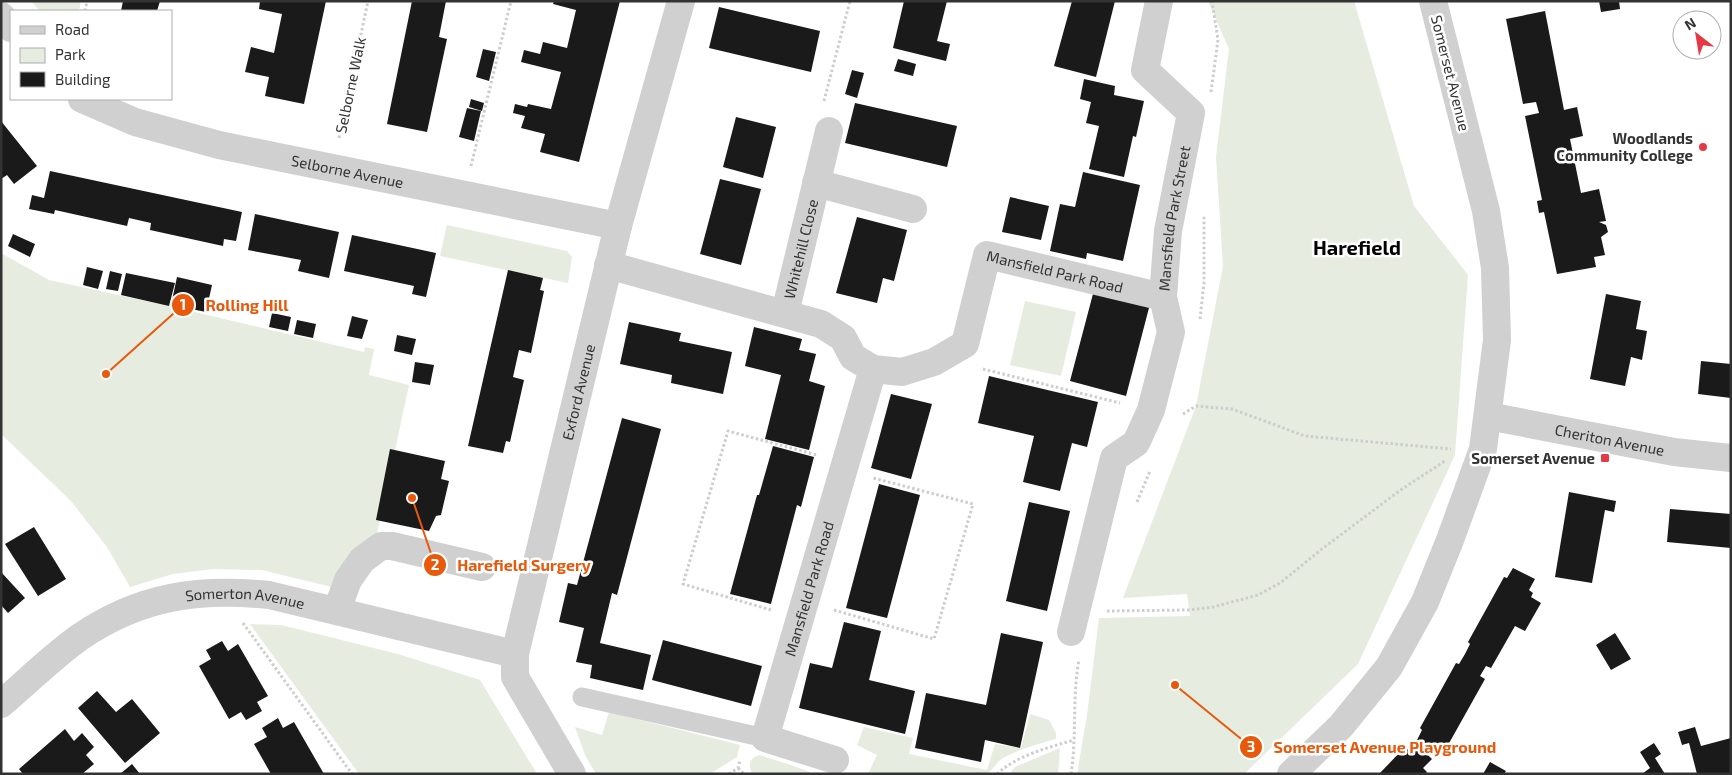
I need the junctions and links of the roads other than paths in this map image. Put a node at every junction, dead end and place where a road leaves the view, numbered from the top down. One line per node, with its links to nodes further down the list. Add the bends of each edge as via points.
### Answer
1 (680, 1): 10 (street, Exford Avenue)
2 (1159, 1): 12 (street, Mansfield Park Street, via 1144,70 1191,113 1168,231)
3 (1433, 1): 15 (street, Somerset Avenue, via 1486,211 1495,268 1497,340)
4 (1, 16): 5 (street)
5 (10, 27)
6 (84, 100): 10 (street, Selborne Avenue, via 135,122 219,145)
7 (829, 131): 8 (street, Whitehill Close)
8 (816, 184): 9 (street, Whitehill Close); 13 (street, Whitehill Close)
9 (913, 209)
10 (618, 226): 11 (street, Exford Avenue)
11 (608, 265): 13 (street); 20 (street, Exford Avenue)
12 (1163, 298): 14 (street, Mansfield Park Road, via 987,255 965,344 934,362 902,372); 19 (street, Mansfield Park Street, via 1171,332 1151,410 1136,444 1114,458)
13 (784, 313): 14 (street, via 821,324 842,338 853,357)
14 (873, 369): 23 (street, Mansfield Park Road)
15 (1488, 416): 16 (street, Cheriton Avenue, via 1674,452); 26 (street, Somerset Avenue, via 1450,540 1425,602 1389,668 1341,726)
16 (1731, 458)
17 (482, 567): 18 (street, via 381,546 362,560 348,580)
18 (337, 610): 20 (street, Somerton Avenue); 22 (street, Somerton Avenue, via 269,595 236,592 177,596 151,602 80,637)
19 (1076, 643)
20 (515, 654): 25 (street, Exford Avenue, via 515,677)
21 (582, 697): 23 (lane)
22 (1, 704)
23 (765, 738): 24 (street)
24 (835, 760)
25 (572, 774)
26 (1291, 774)

